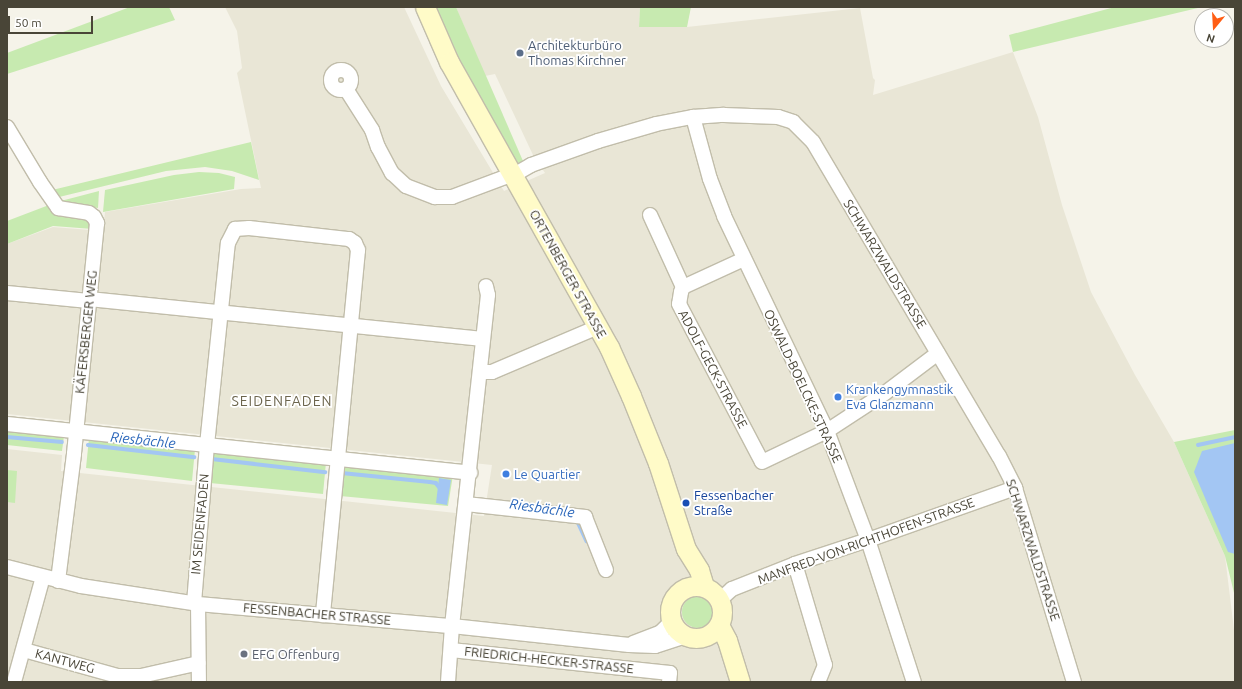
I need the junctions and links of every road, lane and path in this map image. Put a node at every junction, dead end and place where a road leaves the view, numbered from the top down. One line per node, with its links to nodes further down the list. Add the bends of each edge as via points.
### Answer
1 (425, 7): 5 (main road, ORTENBERGER STRASSE, via 449,62)
2 (346, 89): 5 (street, SCHWARZWALDSTRASSE, via 372,130 392,173 406,186 435,197 452,197)
3 (693, 116): 5 (street, SCHWARZWALDSTRASSE, via 598,141 531,165); 7 (street, OSWALD-BOELCKE-STRASSE, via 710,179); 16 (street, SCHWARZWALDSTRASSE, via 778,117 793,122 803,131 813,142)
4 (7, 127): 11 (street, KÄFERSBERGER WEG, via 58,208 89,213 97,223)
5 (512, 175): 14 (main road, ORTENBERGER STRASSE)
6 (650, 215): 9 (street)
7 (744, 259): 9 (street); 20 (street, OSWALD-BOELCKE-STRASSE)
8 (486, 286): 15 (street, via 488,295)
9 (683, 288): 20 (street, ADOLF-GECK-STRASSE, via 679,304 762,462)
10 (7, 293): 11 (street)
11 (89, 300): 12 (street); 19 (street, KÄFERSBERGER WEG)
12 (221, 312): 13 (street); 13 (street, IM SEIDENFADEN, via 228,243 235,229 248,228 342,238 355,243 358,250); 21 (street, IM SEIDENFADEN)
13 (352, 326): 15 (street); 22 (street)
14 (598, 326): 17 (street, via 492,372); 27 (main road, ORTENBERGER STRASSE, via 658,463)
15 (483, 339): 17 (street)
16 (938, 353): 20 (street, via 885,393); 24 (street, SCHWARZWALDSTRASSE)
17 (480, 372): 23 (street)
18 (7, 424): 19 (street)
19 (76, 431): 21 (street); 32 (street, KÄFERSBERGER WEG)
20 (827, 431): 26 (street, OSWALD-BOELCKE-STRASSE)
21 (207, 445): 22 (street); 36 (street, IM SEIDENFADEN)
22 (337, 459): 23 (street); 37 (street)
23 (470, 473): 25 (street)
24 (1015, 488): 26 (street, MANFRED-VON-RICHTHOFEN-STRASSE); 54 (street, SCHWARZWALDSTRASSE)
25 (466, 504): 30 (street, via 585,517); 40 (street)
26 (868, 540): 28 (street, MANFRED-VON-RICHTHOFEN-STRASSE); 53 (street, OSWALD-BOELCKE-STRASSE)
27 (687, 552): 33 (main road, ORTENBERGER STRASSE, via 699,570); 34 (main road, ORTENBERGER STRASSE)
28 (795, 564): 35 (street, MANFRED-VON-RICHTHOFEN-STRASSE, via 732,589); 52 (street, via 825,665)
29 (7, 566): 31 (street, FESSENBACHER STRASSE)
30 (606, 570)
31 (44, 577): 32 (street, FESSENBACHER STRASSE); 43 (street)
32 (58, 581): 36 (street, FESSENBACHER STRASSE)
33 (704, 586): 34 (main road); 35 (main road, via 713,591)
34 (683, 589): 38 (main road, via 672,601)
35 (720, 600): 39 (main road, via 723,613)
36 (196, 604): 37 (street, FESSENBACHER STRASSE); 45 (street, IM SEIDENFADEN)
37 (323, 615): 40 (street, FESSENBACHER STRASSE)
38 (672, 621): 41 (main road, via 676,629); 42 (street, FESSENBACHER STRASSE, via 661,632)
39 (719, 625): 41 (main road, via 713,632); 51 (main road, via 727,640)
40 (452, 626): 42 (street, FESSENBACHER STRASSE); 44 (street)
41 (694, 636): 42 (street, FESSENBACHER STRASSE, via 655,646); 51 (main road, via 717,649)
42 (629, 645)
43 (24, 650): 47 (street, KANTWEG); 48 (street)
44 (451, 650): 46 (street, FRIEDRICH-HECKER-STRASSE); 50 (street)
45 (199, 663): 47 (street, KANTWEG); 49 (street, IM SEIDENFADEN)
46 (670, 678)
47 (117, 679)
48 (14, 682)
49 (199, 682)
50 (448, 682)
51 (740, 682)
52 (818, 682)
53 (914, 682)
54 (1074, 682)

